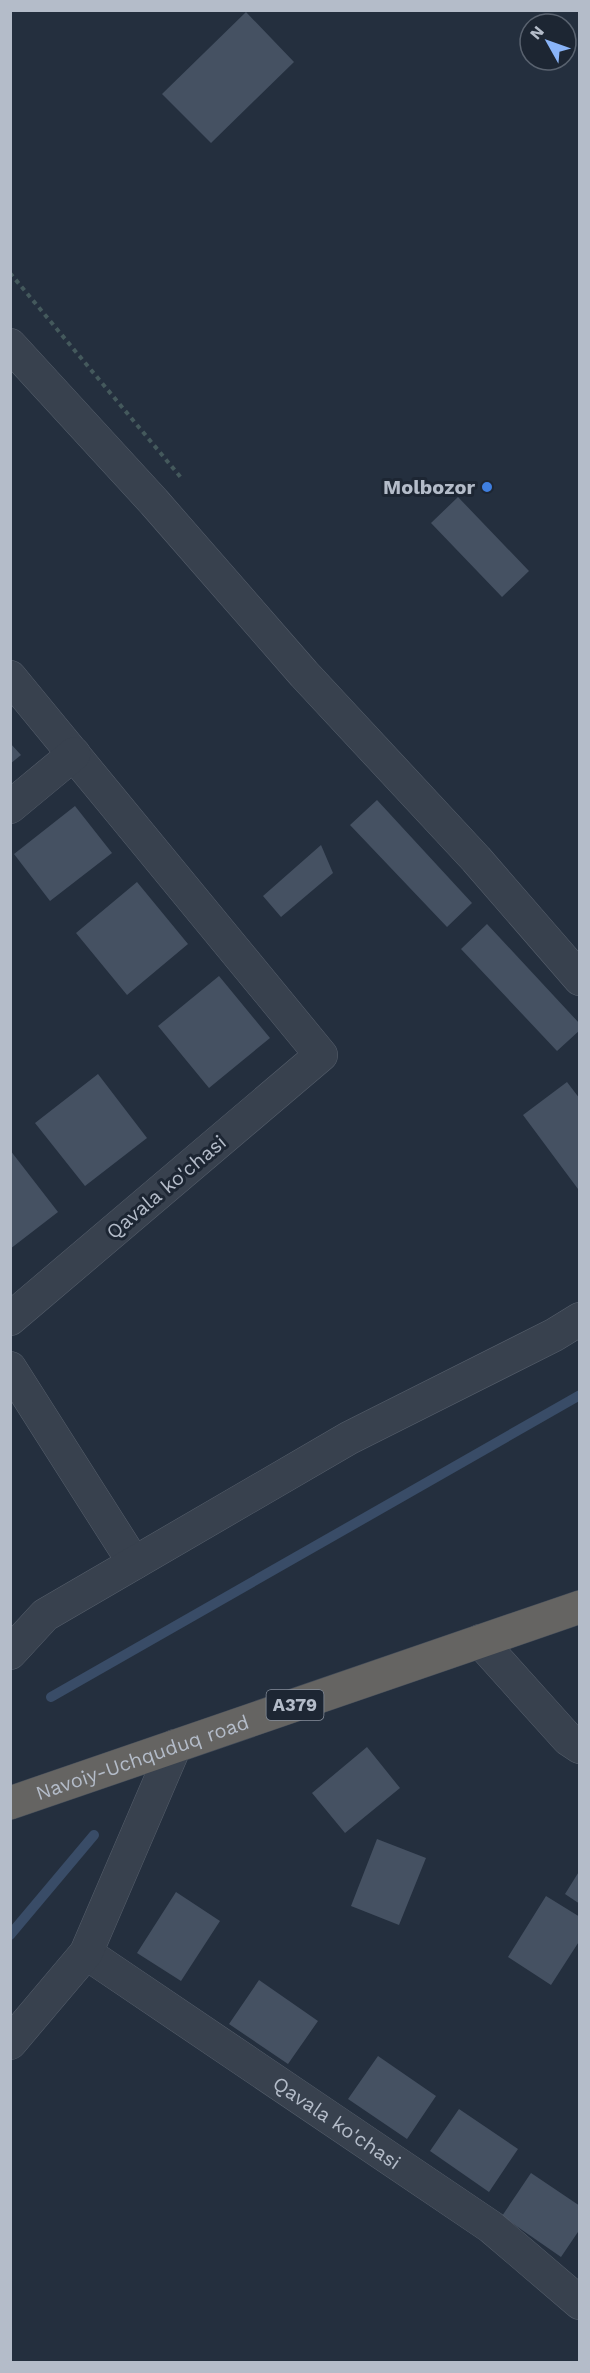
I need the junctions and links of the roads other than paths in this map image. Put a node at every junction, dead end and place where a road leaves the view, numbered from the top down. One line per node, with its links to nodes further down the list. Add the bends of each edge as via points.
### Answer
1 (10, 345): 5 (street, via 304,674 476,859)
2 (10, 677): 3 (street)
3 (74, 754): 4 (street); 6 (street, Qavala ko'chasi, via 321,1055)
4 (10, 807)
5 (579, 979)
6 (10, 1318)
7 (579, 1319): 9 (street, via 555,1335 349,1438)
8 (10, 1368): 9 (street)
9 (135, 1563): 12 (street, via 45,1615)
10 (579, 1607): 11 (highway, Navoiy-Uchquduq road / A379)
11 (480, 1641): 13 (highway, Navoiy-Uchquduq road / A379); 14 (street)
12 (10, 1653)
13 (175, 1746): 15 (highway, Navoiy-Uchquduq road / A379); 16 (street)
14 (579, 1747)
15 (10, 1803)
16 (86, 1953): 17 (street); 18 (street, Qavala ko'chasi, via 491,2227)
17 (10, 2043)
18 (579, 2303)

